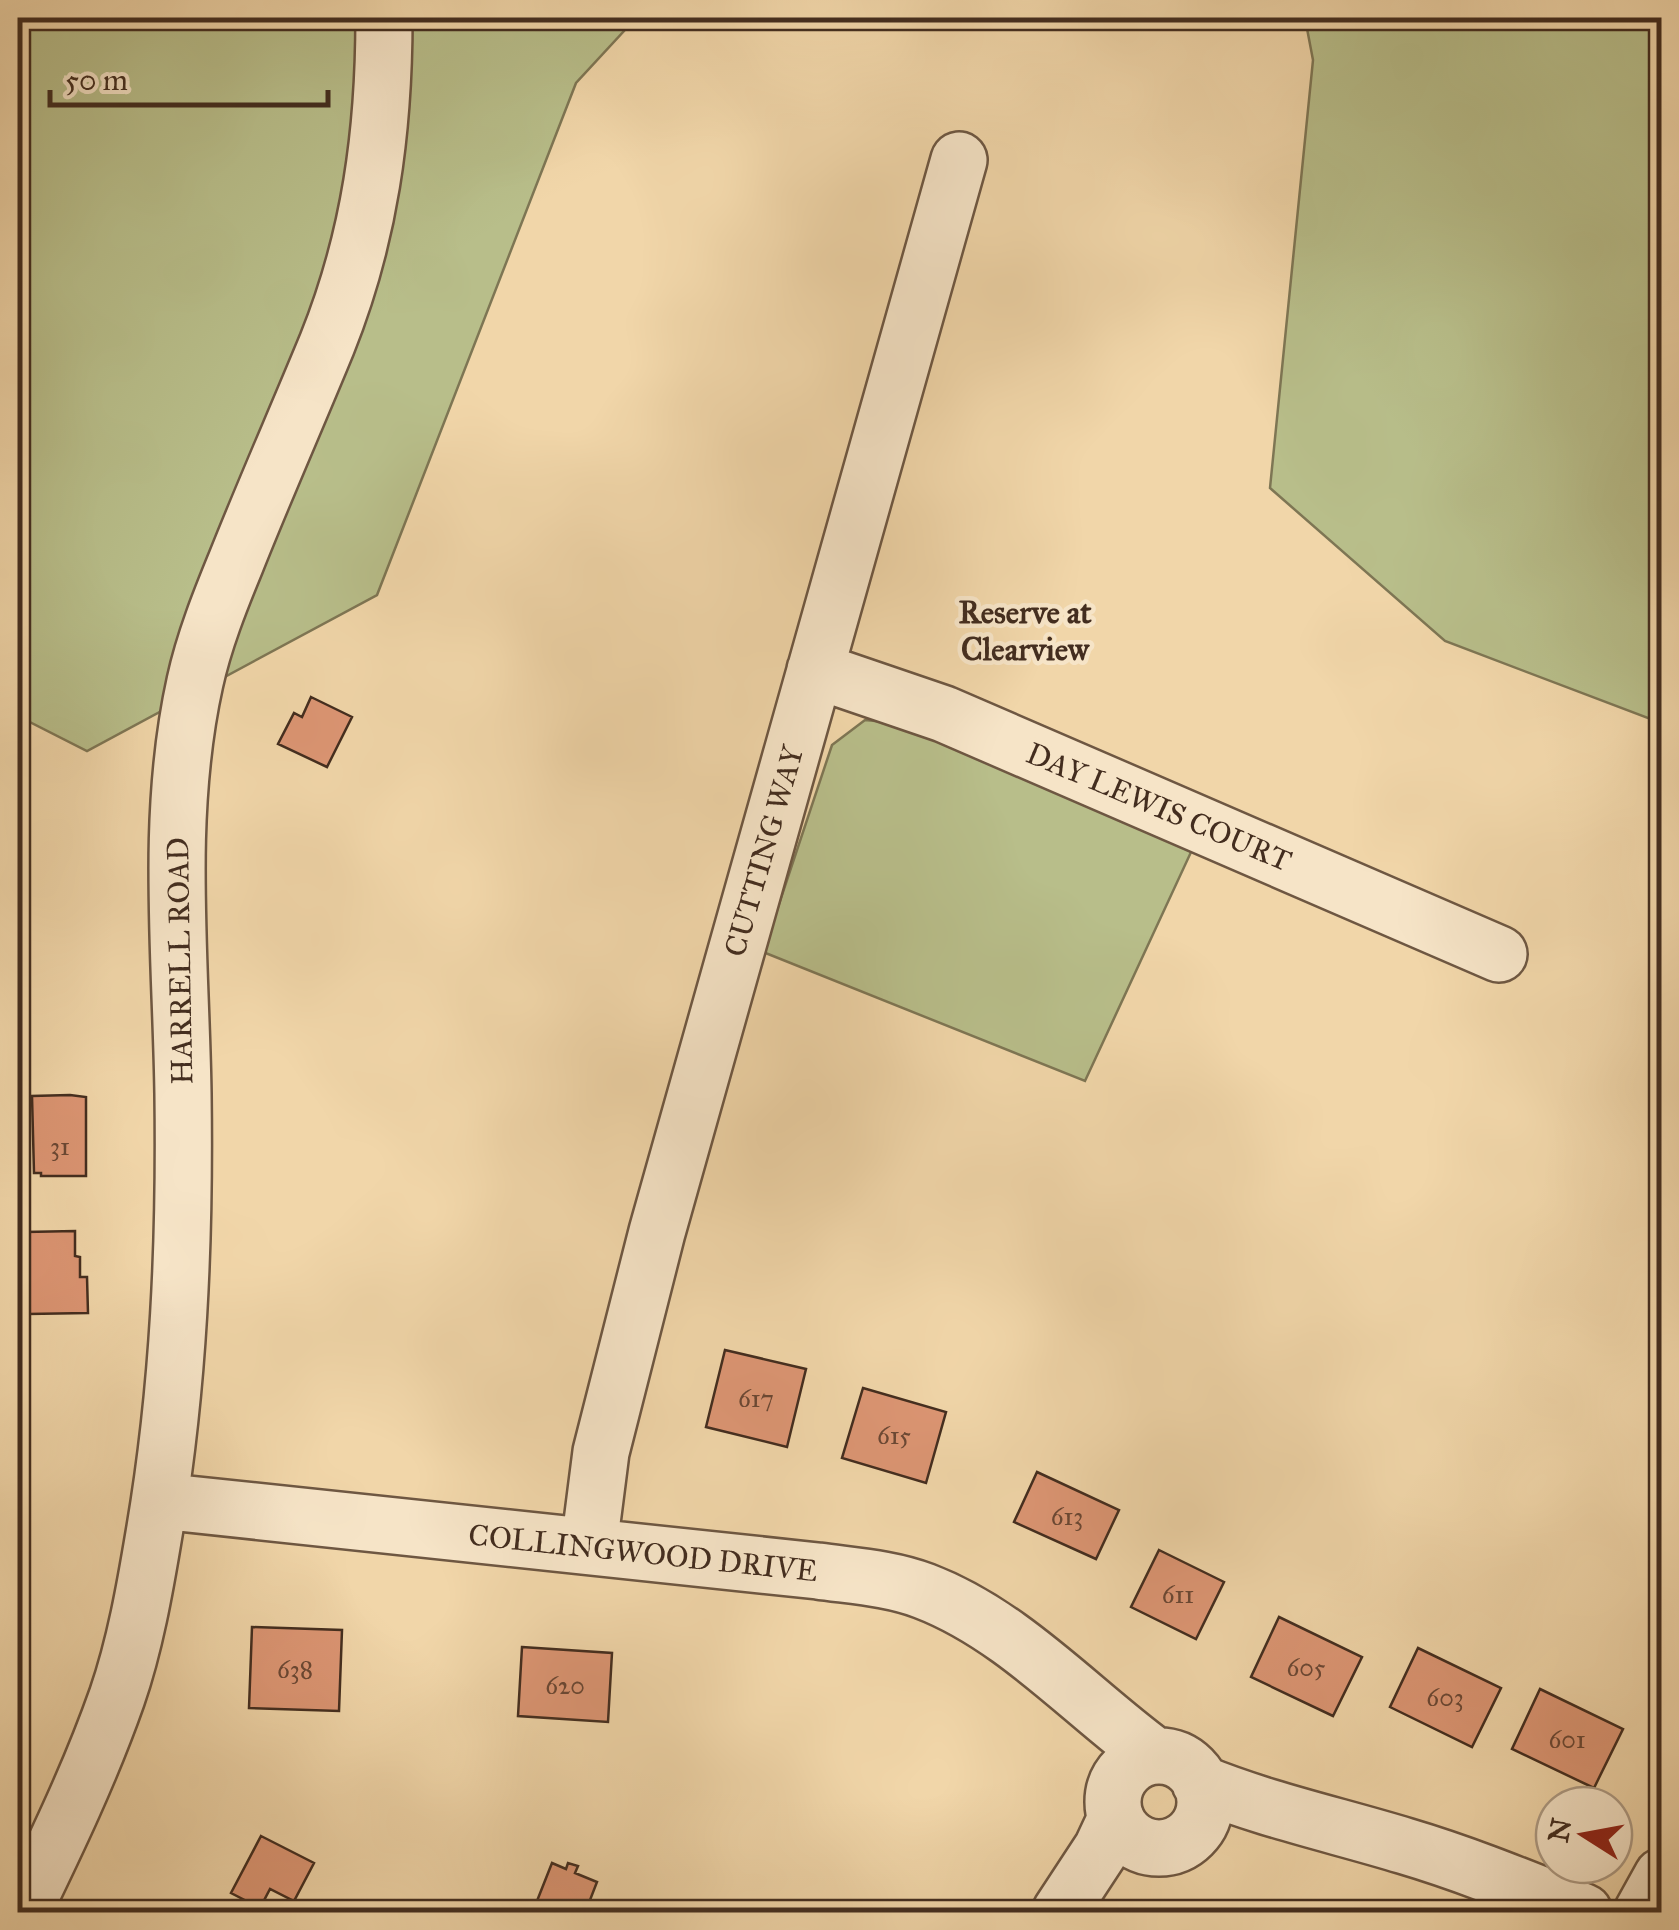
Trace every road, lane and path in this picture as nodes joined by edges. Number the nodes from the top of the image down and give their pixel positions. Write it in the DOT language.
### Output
graph roads {
  1 [pos="384,18"];
  2 [pos="959,160"];
  3 [pos="815,670"];
  4 [pos="1499,954"];
  5 [pos="160,1501"];
  6 [pos="589,1546"];
  7 [pos="1156,1801"];
  8 [pos="1662,1876"];
  9 [pos="1073,1892"];
  10 [pos="23,1912"];
  11 [pos="1584,1912"];
  12 [pos="1642,1912"];
  1 -- 5 [label="street, HARRELL ROAD"];
  2 -- 3 [label="street, CUTTING WAY"];
  3 -- 4 [label="street, DAY LEWIS COURT"];
  3 -- 6 [label="street, CUTTING WAY"];
  5 -- 6 [label="street, COLLINGWOOD DRIVE"];
  5 -- 10 [label="street, HARRELL ROAD"];
  6 -- 7 [label="street, COLLINGWOOD DRIVE"];
  7 -- 9 [label="street"];
  7 -- 11 [label="street"];
  8 -- 12 [label="street"];
}
